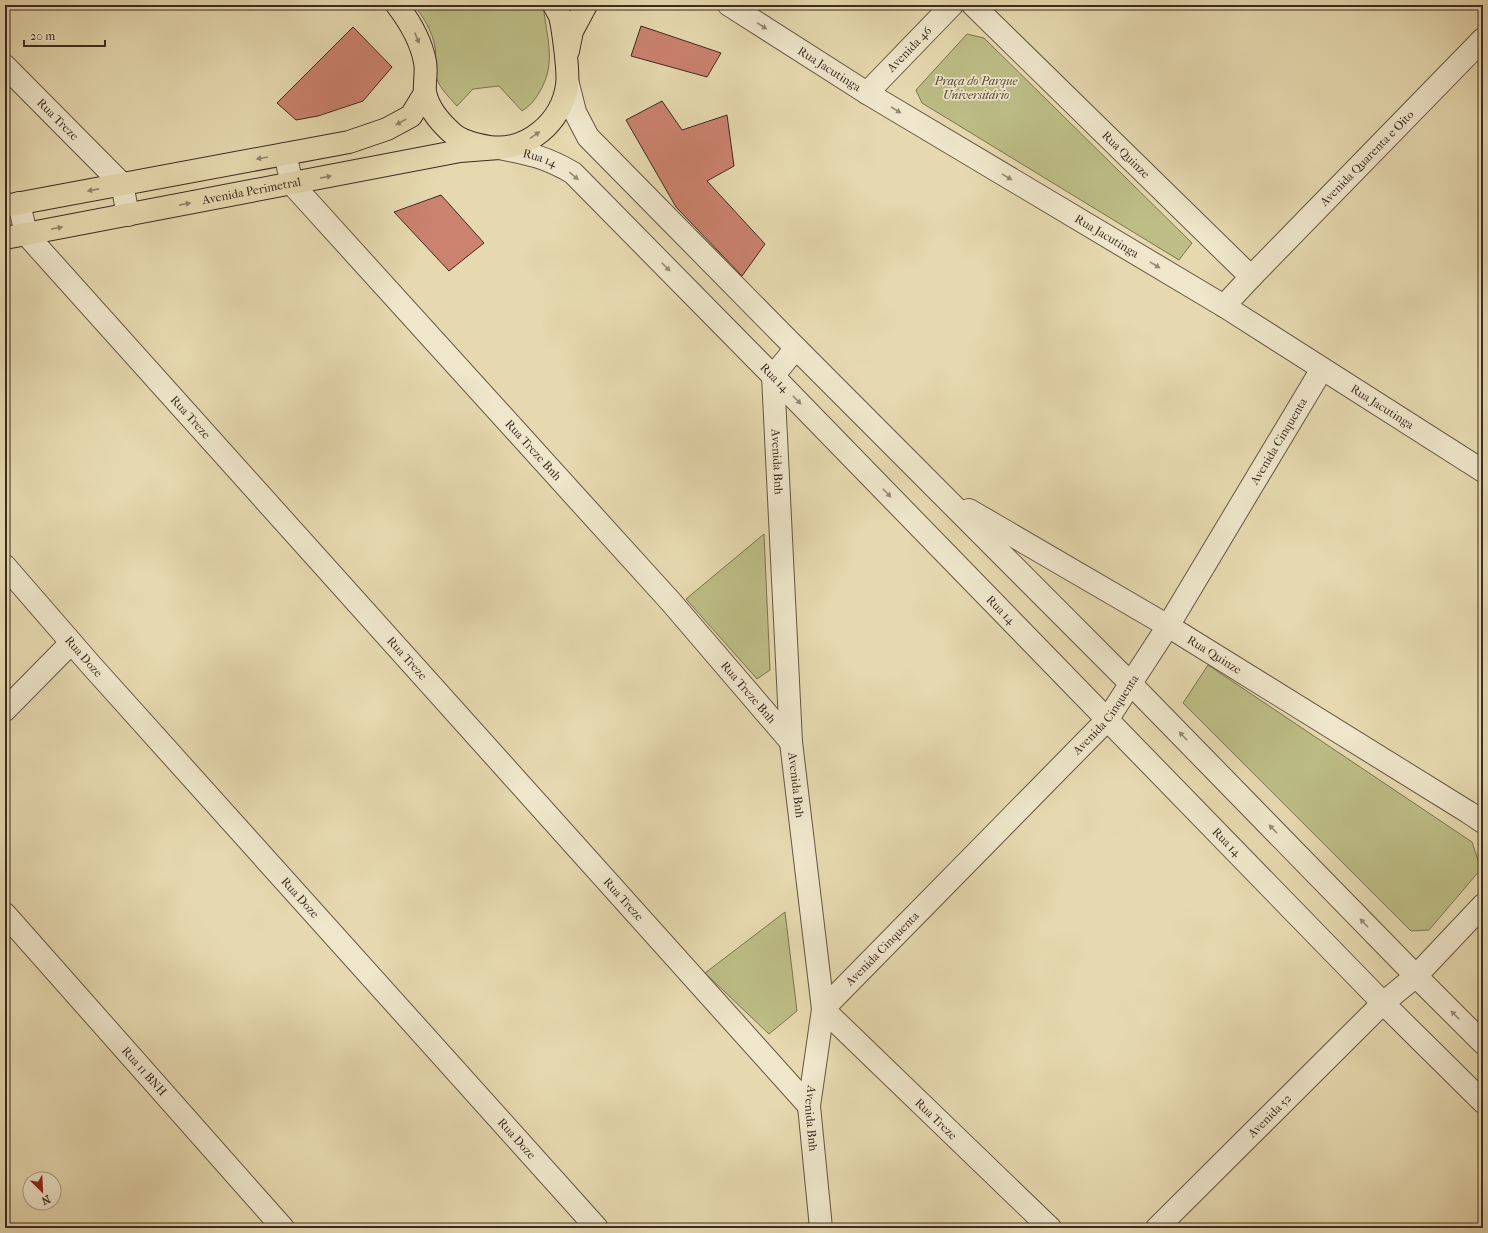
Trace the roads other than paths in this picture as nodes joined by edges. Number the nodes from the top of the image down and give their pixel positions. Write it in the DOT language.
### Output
graph roads {
  1 [pos="397,5"];
  2 [pos="554,5"];
  3 [pos="586,5"];
  4 [pos="729,5"];
  5 [pos="952,5"];
  6 [pos="973,5"];
  7 [pos="1483,39"];
  8 [pos="566,60"];
  9 [pos="5,66"];
  10 [pos="568,84"];
  11 [pos="426,93"];
  12 [pos="867,93"];
  13 [pos="499,148"];
  14 [pos="285,154"];
  15 [pos="122,184"];
  16 [pos="292,184"];
  17 [pos="12,205"];
  18 [pos="128,215"];
  19 [pos="15,236"];
  20 [pos="1251,277"];
  21 [pos="1224,306"];
  22 [pos="796,348"];
  23 [pos="1322,369"];
  24 [pos="773,376"];
  25 [pos="1483,471"];
  26 [pos="942,495"];
  27 [pos="5,566"];
  28 [pos="1168,626"];
  29 [pos="71,643"];
  30 [pos="1132,684"];
  31 [pos="5,710"];
  32 [pos="1107,720"];
  33 [pos="791,742"];
  34 [pos="1483,822"];
  35 [pos="1483,904"];
  36 [pos="5,914"];
  37 [pos="1416,976"];
  38 [pos="1383,1003"];
  39 [pos="823,1009"];
  40 [pos="1483,1043"];
  41 [pos="1483,1102"];
  42 [pos="809,1106"];
  43 [pos="594,1227"];
  44 [pos="282,1228"];
  45 [pos="821,1228"];
  46 [pos="1050,1228"];
  47 [pos="1157,1228"];
  1 -- 11 [label="main road, Rua 14, one-way"];
  2 -- 8 [label="main road, Rua 14"];
  3 -- 8 [label="main road"];
  4 -- 12 [label="street, Rua Jacutinga, one-way"];
  5 -- 12 [label="street, Avenida 46"];
  6 -- 20 [label="street, Rua Quinze"];
  7 -- 20 [label="street, Avenida Quarenta e Oito"];
  8 -- 10 [label="main road, Rua 14"];
  9 -- 15 [label="street, Rua Treze"];
  13 -- 10 [label="main road, Rua 14, one-way"];
  10 -- 22 [label="street, Rua 14"];
  11 -- 13 [label="main road, Rua 14"];
  11 -- 14 [label="main road, one-way"];
  12 -- 21 [label="street, Rua Jacutinga, one-way"];
  16 -- 13 [label="main road, Avenida Perimetral, one-way"];
  13 -- 24 [label="street, Rua 14, one-way"];
  14 -- 15 [label="main road, one-way"];
  14 -- 16 [label="street, Rua Treze Bnh"];
  15 -- 17 [label="main road, one-way"];
  15 -- 18 [label="street"];
  18 -- 16 [label="main road, Avenida Perimetral, one-way"];
  16 -- 33 [label="street, Rua Treze Bnh"];
  17 -- 19 [label="street, Rua Treze"];
  19 -- 18 [label="main road, Avenida Perimetral, one-way"];
  19 -- 42 [label="street, Rua Treze"];
  20 -- 21 [label="street"];
  21 -- 23 [label="street, Rua Jacutinga"];
  22 -- 24 [label="street"];
  22 -- 26 [label="street, Rua 14"];
  23 -- 25 [label="street, Rua Jacutinga"];
  23 -- 28 [label="street, Avenida Cinquenta"];
  24 -- 32 [label="street, Rua 14, one-way"];
  24 -- 33 [label="street, Avenida Bnh"];
  26 -- 28 [label="street, Rua Quinze"];
  26 -- 30 [label="street, Rua 14"];
  27 -- 29 [label="street, Rua Doze"];
  28 -- 30 [label="street, Avenida Cinquenta"];
  28 -- 34 [label="street, Rua Quinze"];
  29 -- 31 [label="street"];
  29 -- 43 [label="street, Rua Doze"];
  30 -- 32 [label="street, Avenida Cinquenta"];
  37 -- 30 [label="street, Rua 14, one-way"];
  32 -- 38 [label="street, Rua 14"];
  32 -- 39 [label="street, Avenida Cinquenta"];
  33 -- 39 [label="street, Avenida Bnh"];
  35 -- 37 [label="street, Avenida 52"];
  36 -- 44 [label="street, Rua 11 BNH"];
  37 -- 38 [label="street, Avenida 52"];
  40 -- 37 [label="street, Rua 14, one-way"];
  38 -- 41 [label="street, Rua 14"];
  38 -- 47 [label="street, Avenida 52"];
  39 -- 42 [label="street, Avenida Bnh"];
  39 -- 46 [label="street, Rua Treze"];
  42 -- 45 [label="street, Avenida Bnh"];
}
